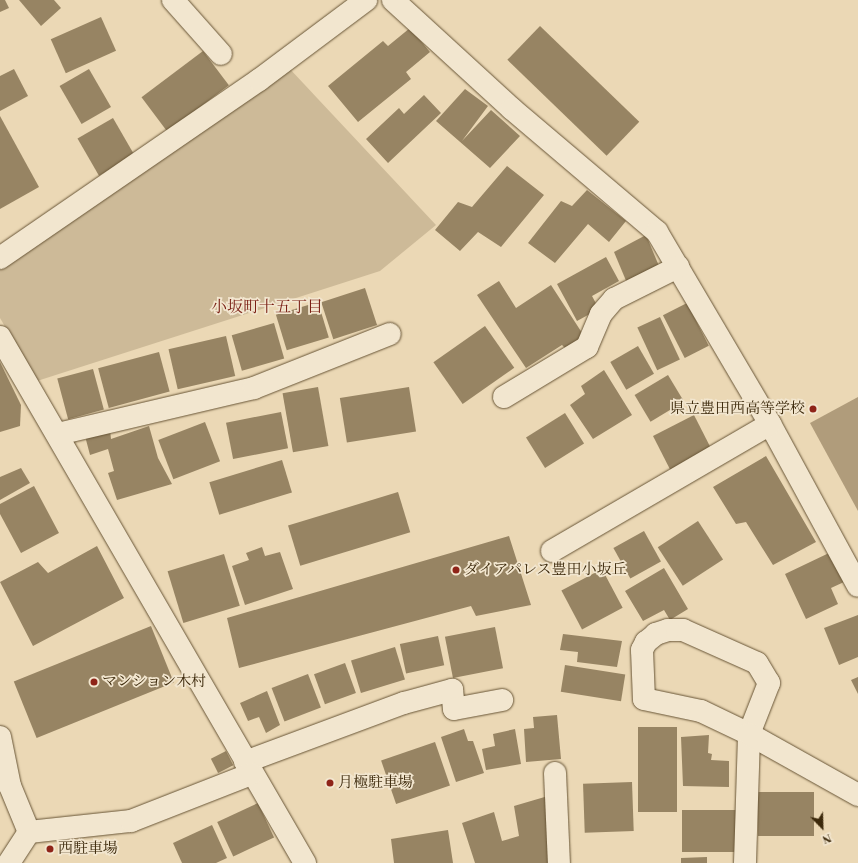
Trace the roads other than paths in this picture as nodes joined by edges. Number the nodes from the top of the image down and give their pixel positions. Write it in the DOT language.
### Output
graph roads {
  1 [pos="173,0"];
  2 [pos="366,0"];
  3 [pos="393,0"];
  4 [pos="221,54"];
  5 [pos="0,258"];
  6 [pos="678,267"];
  7 [pos="390,334"];
  8 [pos="0,336"];
  9 [pos="504,397"];
  10 [pos="770,424"];
  11 [pos="58,434"];
  12 [pos="552,551"];
  13 [pos="858,586"];
  14 [pos="502,700"];
  15 [pos="749,734"];
  16 [pos="0,737"];
  17 [pos="248,768"];
  18 [pos="555,773"];
  19 [pos="858,795"];
  20 [pos="30,832"];
  21 [pos="9,863"];
  22 [pos="305,863"];
  23 [pos="559,863"];
  24 [pos="744,863"];
  1 -- 4 [label="street"];
  2 -- 5 [label="street"];
  3 -- 6 [label="street"];
  6 -- 9 [label="street"];
  6 -- 10 [label="street"];
  7 -- 11 [label="street"];
  8 -- 11 [label="street"];
  10 -- 12 [label="street"];
  10 -- 13 [label="street"];
  11 -- 17 [label="street"];
  14 -- 17 [label="street"];
  15 -- 15 [label="street"];
  15 -- 19 [label="street"];
  15 -- 24 [label="street"];
  16 -- 20 [label="street"];
  17 -- 20 [label="street"];
  17 -- 22 [label="street"];
  18 -- 23 [label="street"];
  20 -- 21 [label="street"];
}
